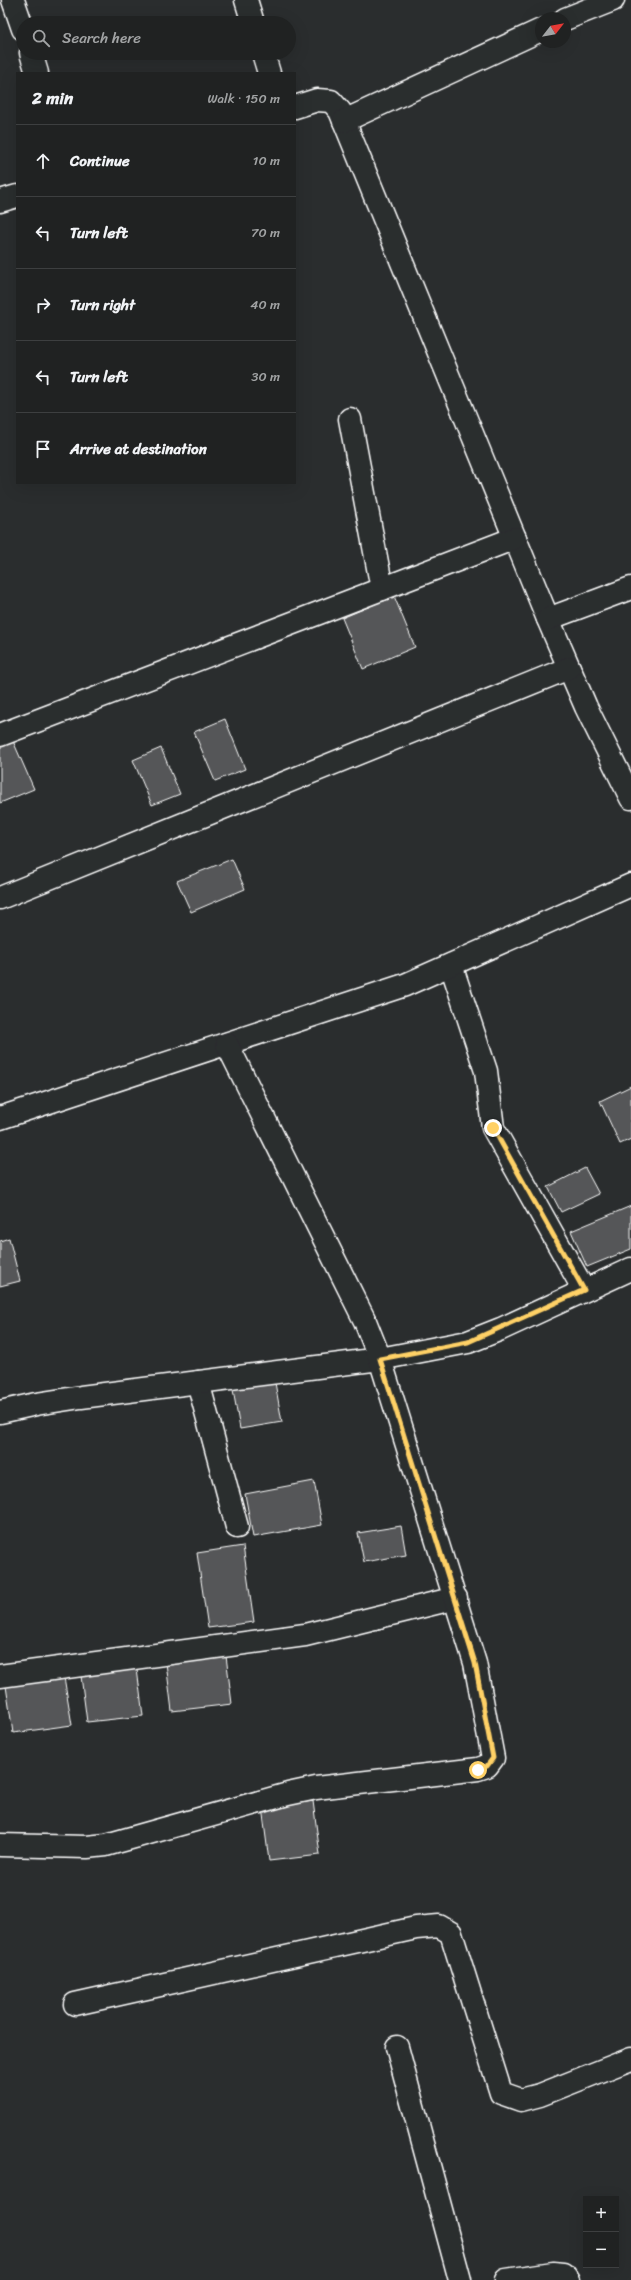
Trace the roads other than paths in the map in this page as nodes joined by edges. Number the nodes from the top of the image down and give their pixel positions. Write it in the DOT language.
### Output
graph roads {
  1 [pos="13,0"];
  2 [pos="246,0"];
  3 [pos="613,0"];
  4 [pos="19,16"];
  5 [pos="251,16"];
  6 [pos="571,17"];
  7 [pos="535,33"];
  8 [pos="33,60"];
  9 [pos="265,60"];
  10 [pos="37,72"];
  11 [pos="269,72"];
  12 [pos="296,106"];
  13 [pos="344,121"];
  14 [pos="16,196"];
  15 [pos="0,201"];
  16 [pos="350,419"];
  17 [pos="515,538"];
  18 [pos="631,588"];
  19 [pos="382,589"];
  20 [pos="548,619"];
  21 [pos="569,668"];
  22 [pos="0,735"];
  23 [pos="631,798"];
  24 [pos="631,885"];
  25 [pos="0,898"];
  26 [pos="451,966"];
  27 [pos="227,1044"];
  28 [pos="0,1118"];
  29 [pos="631,1269"];
  30 [pos="584,1290"];
  31 [pos="380,1359"];
  32 [pos="198,1382"];
  33 [pos="0,1412"];
  34 [pos="237,1527"];
  35 [pos="456,1598"];
  36 [pos="0,1676"];
  37 [pos="0,1845"];
  38 [pos="74,2004"];
  39 [pos="397,2047"];
  40 [pos="631,2059"];
  41 [pos="460,2280"];
  42 [pos="506,2280"];
  43 [pos="568,2280"];
  1 -- 4 [label="street"];
  2 -- 5 [label="street"];
  3 -- 6 [label="street"];
  7 -- 13 [label="street"];
  8 -- 10 [label="street"];
  9 -- 11 [label="street"];
  12 -- 13 [label="street"];
  13 -- 17 [label="street"];
  14 -- 15 [label="street"];
  16 -- 19 [label="street"];
  17 -- 19 [label="street"];
  17 -- 20 [label="street"];
  18 -- 20 [label="street"];
  19 -- 22 [label="street"];
  20 -- 21 [label="street"];
  21 -- 23 [label="street"];
  21 -- 25 [label="street"];
  24 -- 26 [label="street"];
  26 -- 27 [label="street"];
  26 -- 30 [label="street"];
  27 -- 28 [label="street"];
  27 -- 31 [label="street"];
  29 -- 30 [label="street"];
  30 -- 31 [label="street"];
  31 -- 32 [label="street"];
  31 -- 35 [label="street"];
  32 -- 33 [label="street"];
  32 -- 34 [label="street"];
  35 -- 36 [label="street"];
  35 -- 37 [label="street"];
  38 -- 40 [label="street"];
  39 -- 41 [label="street"];
  42 -- 43 [label="street"];
}
